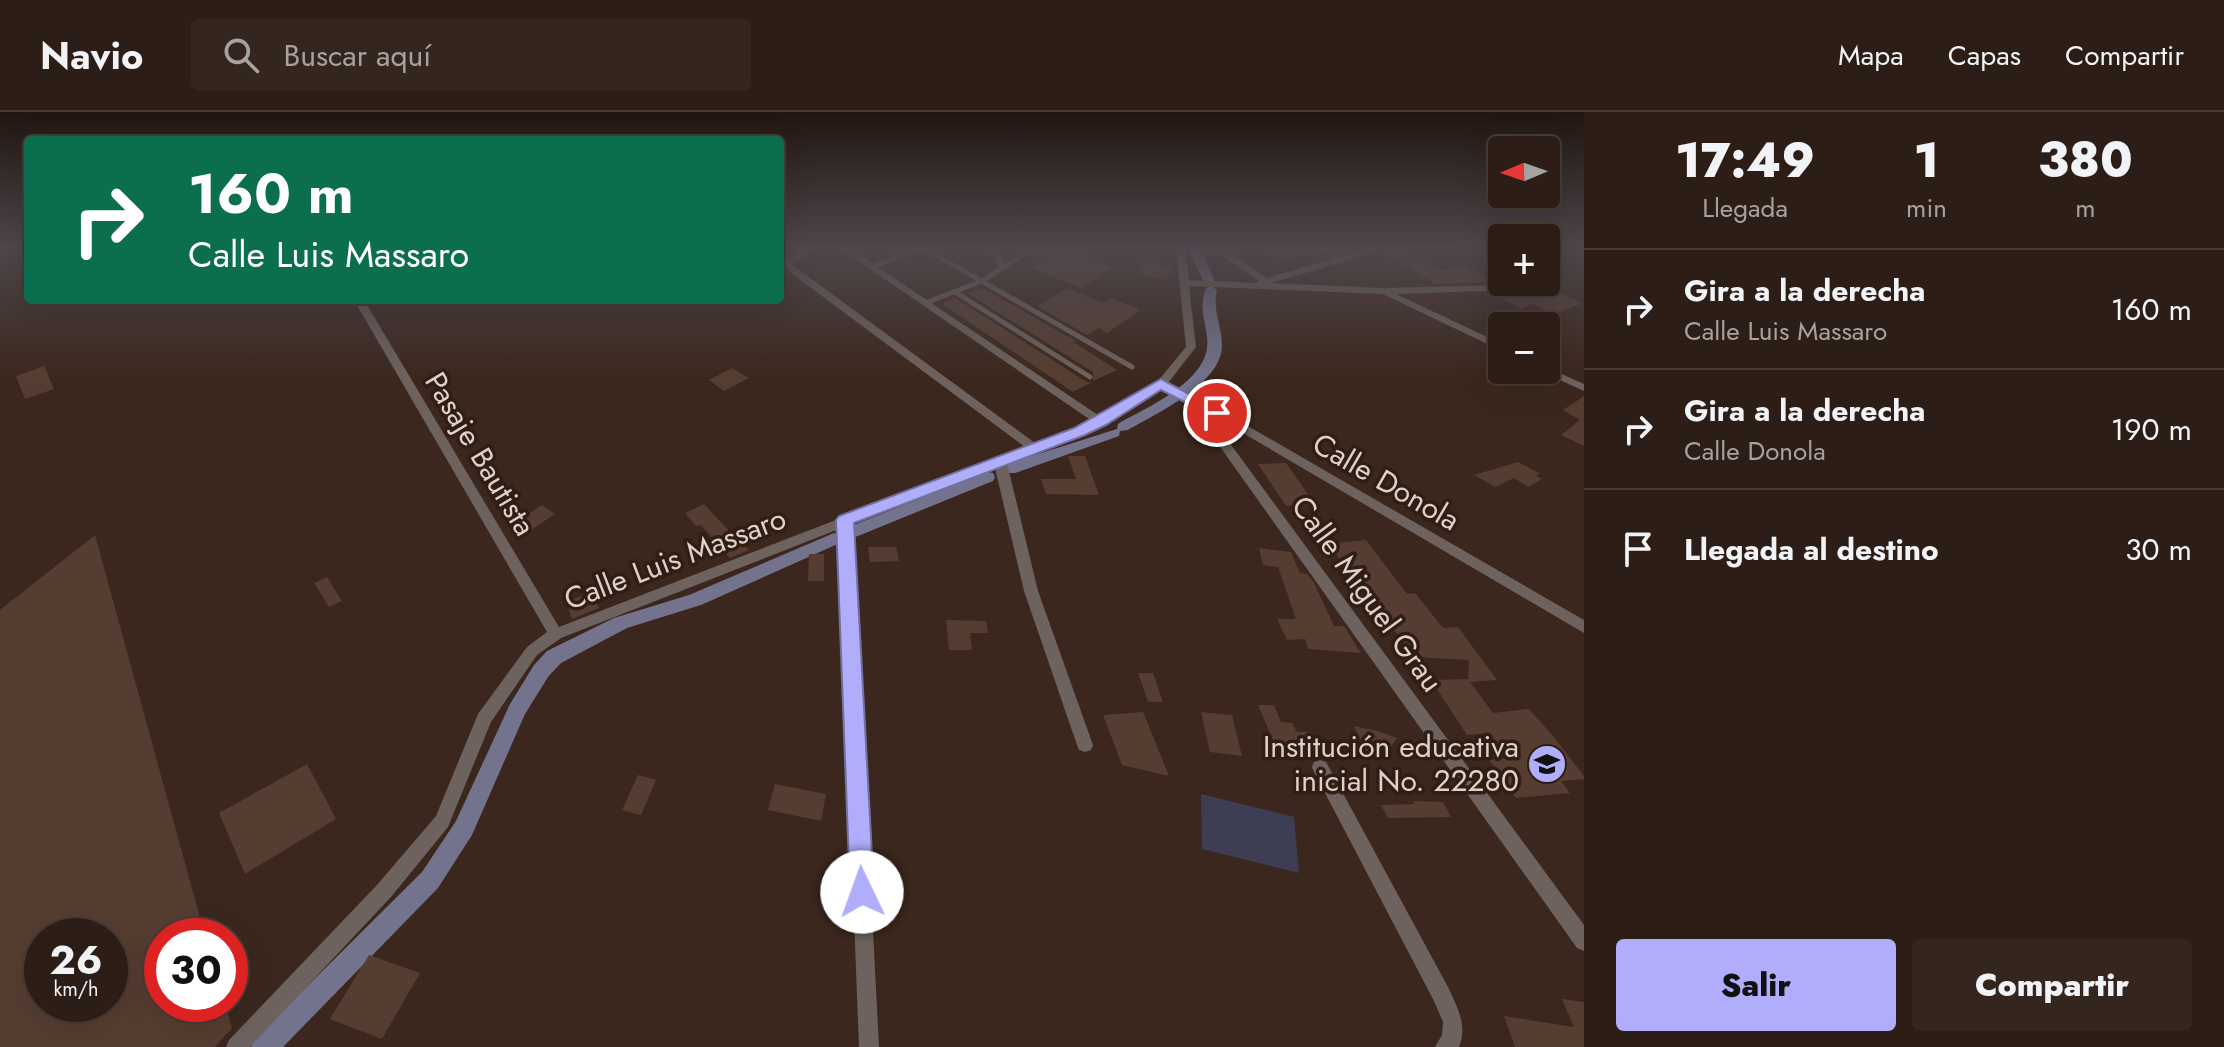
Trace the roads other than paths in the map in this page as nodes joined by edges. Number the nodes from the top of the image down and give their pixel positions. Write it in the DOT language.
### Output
graph roads {
  1 [pos="821,291"];
  2 [pos="907,291"];
  3 [pos="958,291"];
  4 [pos="999,291"];
  5 [pos="1187,291"];
  6 [pos="1371,291"];
  7 [pos="1383,291"];
  8 [pos="1395,291"];
  9 [pos="955,292"];
  10 [pos="925,303"];
  11 [pos="361,304"];
  12 [pos="1488,341"];
  13 [pos="1132,367"];
  14 [pos="1090,377"];
  15 [pos="1560,377"];
  16 [pos="1161,384"];
  17 [pos="1584,388"];
  18 [pos="1190,397"];
  19 [pos="1101,422"];
  20 [pos="1034,448"];
  21 [pos="1000,461"];
  22 [pos="845,520"];
  23 [pos="1584,627"];
  24 [pos="556,634"];
  25 [pos="1085,745"];
  26 [pos="1320,767"];
  27 [pos="1584,941"];
  28 [pos="236,1047"];
  29 [pos="869,1047"];
  30 [pos="1445,1047"];
  1 -- 20 [label="street"];
  2 -- 10 [label="street"];
  3 -- 9 [label="lane"];
  4 -- 13 [label="lane"];
  5 -- 16 [label="street, Calle Luis Massaro"];
  6 -- 7 [label="street"];
  7 -- 8 [label="street"];
  7 -- 12 [label="street"];
  9 -- 10 [label="lane"];
  9 -- 14 [label="lane"];
  10 -- 19 [label="street"];
  11 -- 24 [label="street, Pasaje Bautista"];
  15 -- 17 [label="street"];
  16 -- 18 [label="street, Calle Donola"];
  16 -- 19 [label="street, Calle Luis Massaro"];
  18 -- 23 [label="street, Calle Donola"];
  18 -- 27 [label="street, Calle Miguel Grau"];
  19 -- 20 [label="street, Calle Luis Massaro"];
  20 -- 21 [label="street, Calle Luis Massaro"];
  21 -- 22 [label="street, Calle Luis Massaro"];
  21 -- 25 [label="street"];
  22 -- 24 [label="street, Calle Luis Massaro"];
  22 -- 29 [label="street"];
  24 -- 28 [label="street, Calle Luis Massaro"];
  26 -- 30 [label="street"];
}
